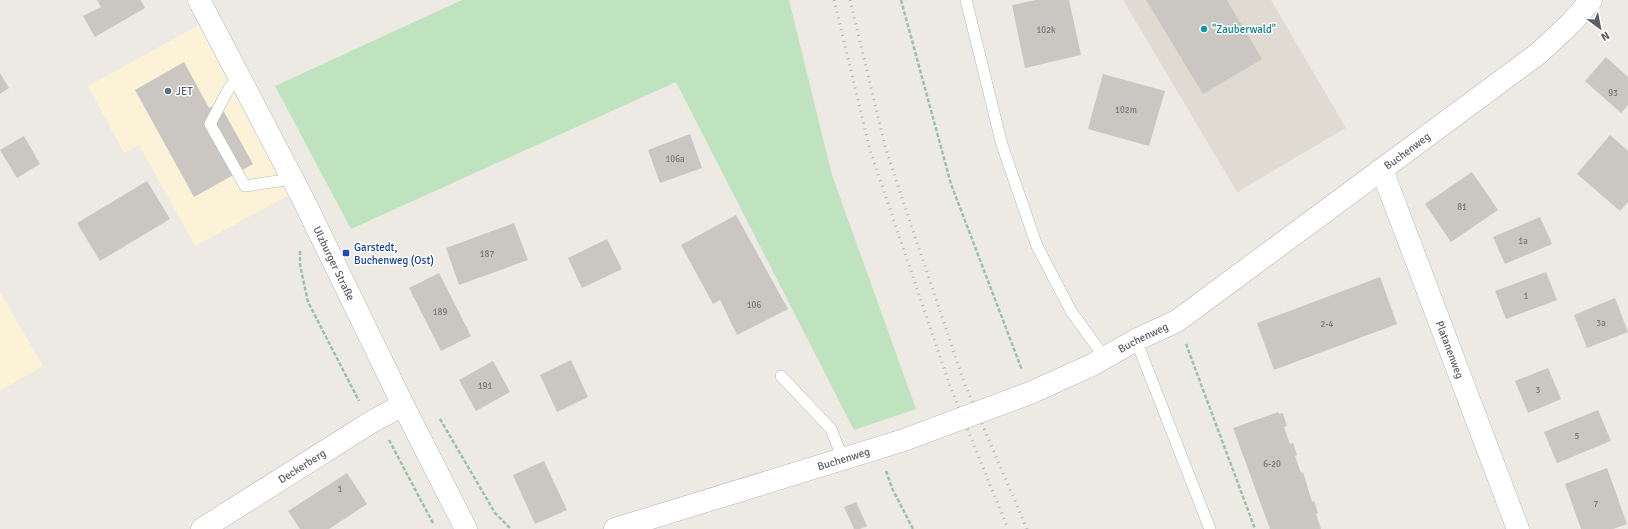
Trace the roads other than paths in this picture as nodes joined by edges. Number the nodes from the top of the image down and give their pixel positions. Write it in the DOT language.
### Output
graph roads {
  1 [pos="199,0"];
  2 [pos="966,0"];
  3 [pos="1591,0"];
  4 [pos="239,76"];
  5 [pos="1382,170"];
  6 [pos="292,179"];
  7 [pos="1136,340"];
  8 [pos="1105,358"];
  9 [pos="781,376"];
  10 [pos="403,405"];
  11 [pos="843,459"];
  12 [pos="202,529"];
  13 [pos="466,529"];
  14 [pos="616,529"];
  15 [pos="1210,529"];
  16 [pos="1518,529"];
  1 -- 4 [label="street, Ulzburger Straße"];
  2 -- 8 [label="lane"];
  3 -- 5 [label="street, Buchenweg"];
  4 -- 6 [label="street, Ulzburger Straße"];
  4 -- 6 [label="lane"];
  5 -- 7 [label="street, Buchenweg"];
  5 -- 16 [label="street, Platanenweg"];
  6 -- 10 [label="street, Ulzburger Straße"];
  7 -- 8 [label="street, Buchenweg"];
  7 -- 15 [label="lane"];
  8 -- 11 [label="street, Buchenweg, bridge"];
  9 -- 11 [label="lane"];
  10 -- 12 [label="street, Deckerberg"];
  10 -- 13 [label="street, Ulzburger Straße"];
  11 -- 14 [label="street, Buchenweg"];
}
